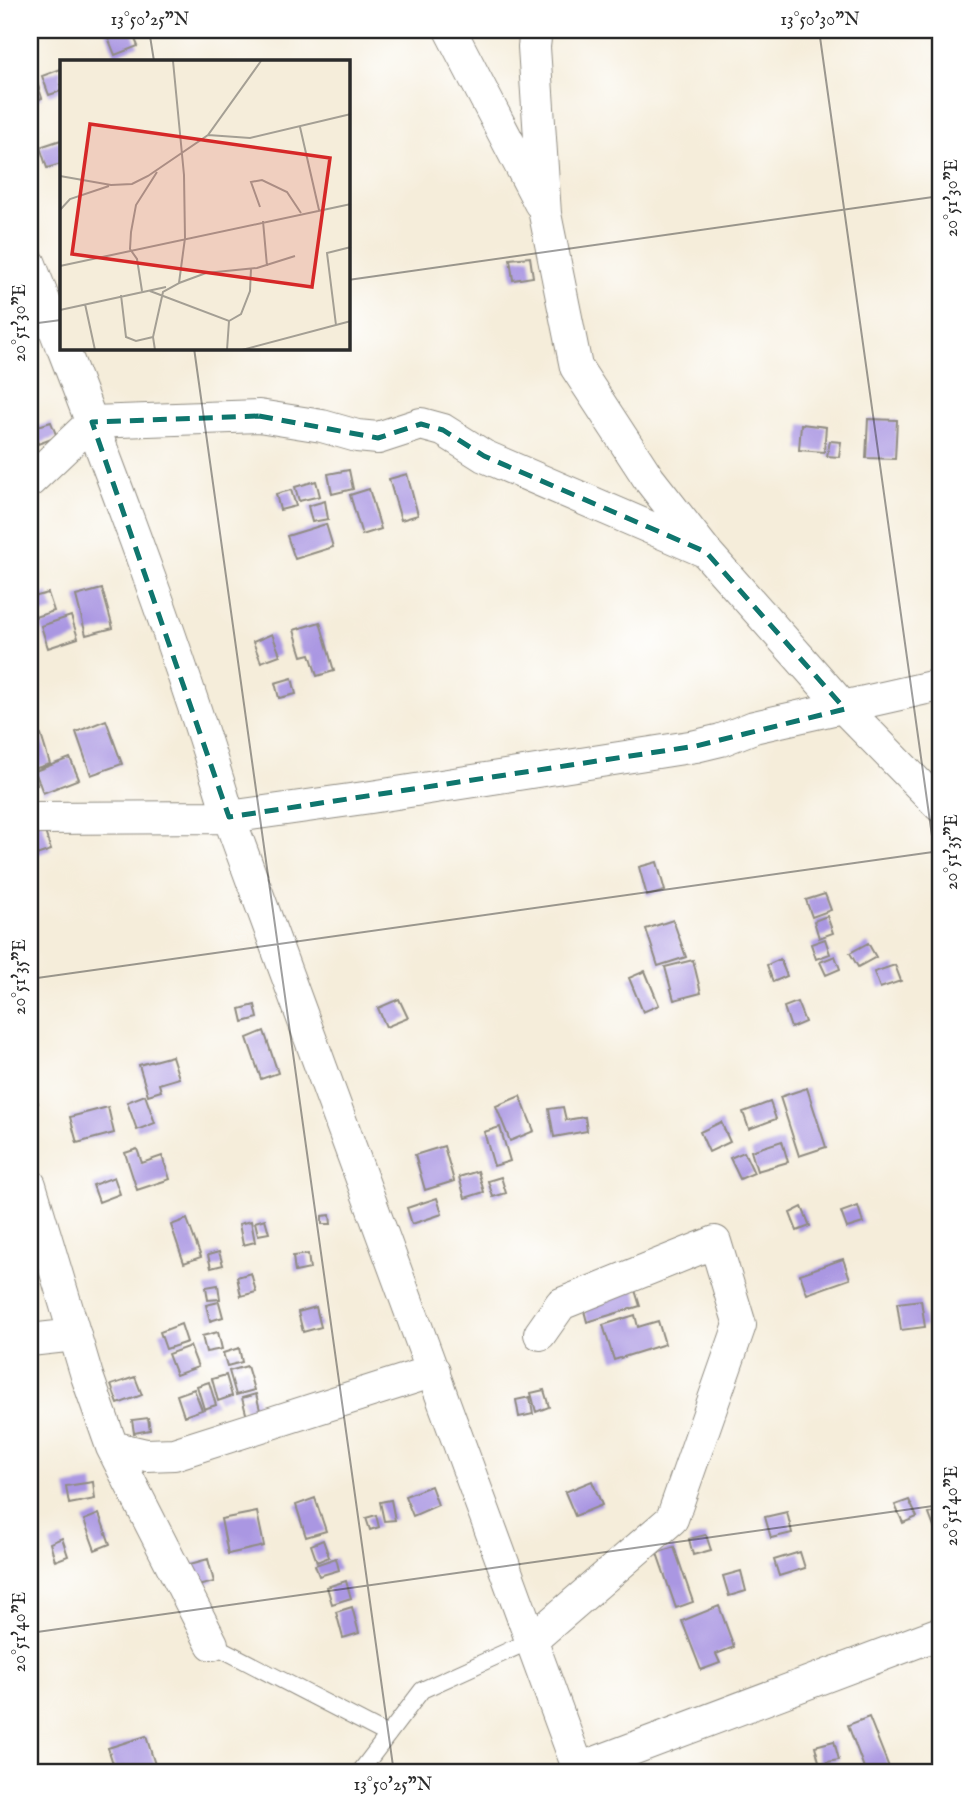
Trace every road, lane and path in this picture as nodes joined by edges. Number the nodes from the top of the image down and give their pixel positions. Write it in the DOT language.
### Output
graph roads {
  1 [pos="450,30"];
  2 [pos="536,30"];
  3 [pos="545,214"];
  4 [pos="30,264"];
  5 [pos="60,341"];
  6 [pos="64,350"];
  7 [pos="92,422"];
  8 [pos="30,481"];
  9 [pos="706,552"];
  10 [pos="940,685"];
  11 [pos="845,709"];
  12 [pos="940,806"];
  13 [pos="229,817"];
  14 [pos="30,818"];
  15 [pos="30,1185"];
  16 [pos="540,1334"];
  17 [pos="75,1335"];
  18 [pos="30,1340"];
  19 [pos="434,1371"];
  20 [pos="112,1447"];
  21 [pos="940,1633"];
  22 [pos="532,1640"];
  23 [pos="212,1644"];
  24 [pos="388,1735"];
  25 [pos="580,1771"];
  26 [pos="359,1773"];
  1 -- 3 [label="street"];
  2 -- 3 [label="street"];
  3 -- 9 [label="street"];
  4 -- 5 [label="street"];
  6 -- 7 [label="street"];
  7 -- 8 [label="street"];
  7 -- 9 [label="street"];
  7 -- 13 [label="street"];
  9 -- 11 [label="street"];
  10 -- 11 [label="street"];
  11 -- 12 [label="street"];
  11 -- 13 [label="street"];
  13 -- 14 [label="street"];
  13 -- 19 [label="street"];
  15 -- 17 [label="street"];
  16 -- 22 [label="street"];
  17 -- 18 [label="street"];
  17 -- 20 [label="street"];
  19 -- 20 [label="street"];
  19 -- 22 [label="street"];
  20 -- 23 [label="street"];
  21 -- 25 [label="street"];
  22 -- 24 [label="lane"];
  22 -- 25 [label="street"];
  23 -- 24 [label="lane"];
  24 -- 26 [label="lane"];
}
